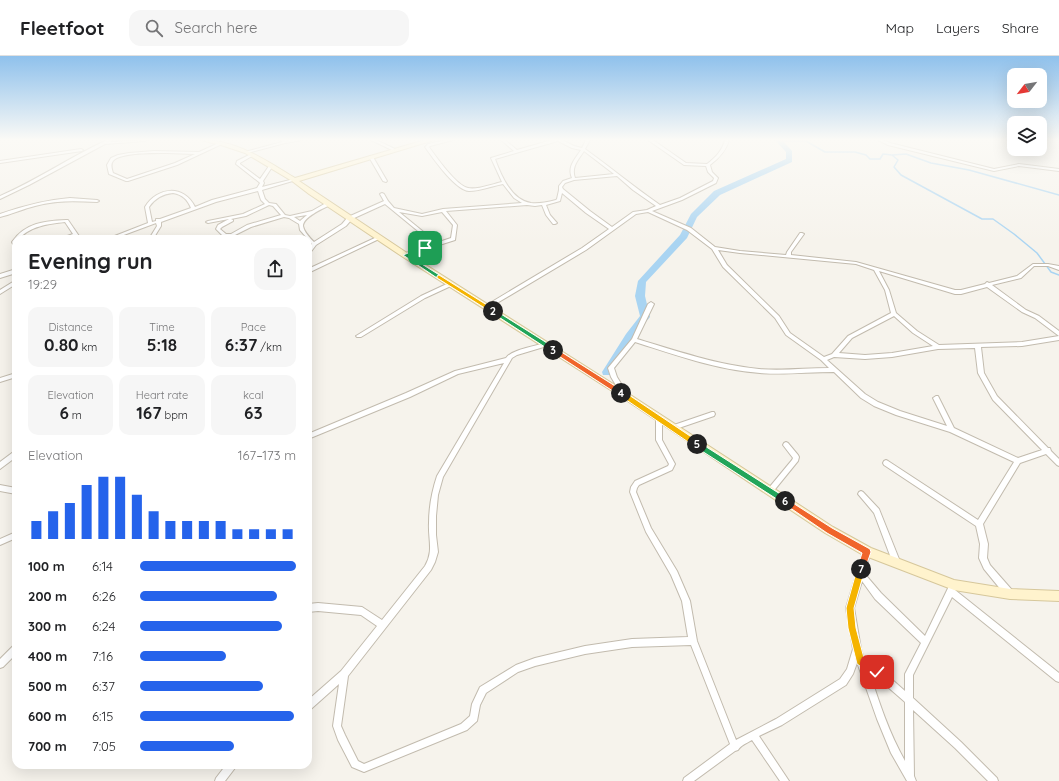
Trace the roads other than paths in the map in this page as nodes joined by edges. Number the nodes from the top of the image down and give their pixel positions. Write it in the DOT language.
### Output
graph roads {
  1 [pos="48,174"];
  2 [pos="110,174"];
  3 [pos="146,174"];
  4 [pos="251,174"];
  5 [pos="266,174"];
  6 [pos="283,174"];
  7 [pos="315,174"];
  8 [pos="381,174"];
  9 [pos="449,174"];
  10 [pos="499,174"];
  11 [pos="571,174"];
  12 [pos="712,174"];
  13 [pos="618,175"];
  14 [pos="574,179"];
  15 [pos="294,180"];
  16 [pos="261,181"];
  17 [pos="385,181"];
  18 [pos="503,183"];
  19 [pos="259,188"];
  20 [pos="561,190"];
  21 [pos="512,193"];
  22 [pos="382,194"];
  23 [pos="0,198"];
  24 [pos="97,200"];
  25 [pos="386,202"];
  26 [pos="268,204"];
  27 [pos="328,204"];
  28 [pos="528,204"];
  29 [pos="544,204"];
  30 [pos="508,205"];
  31 [pos="660,206"];
  32 [pos="193,208"];
  33 [pos="393,209"];
  34 [pos="443,210"];
  35 [pos="648,211"];
  36 [pos="313,212"];
  37 [pos="244,215"];
  38 [pos="0,216"];
  39 [pos="236,217"];
  40 [pos="287,217"];
  41 [pos="350,218"];
  42 [pos="158,220"];
  43 [pos="208,222"];
  44 [pos="150,223"];
  45 [pos="555,223"];
  46 [pos="302,224"];
  47 [pos="249,226"];
  48 [pos="612,229"];
  49 [pos="802,234"];
  50 [pos="18,235"];
  51 [pos="76,235"];
  52 [pos="119,235"];
  53 [pos="153,235"];
  54 [pos="229,235"];
  55 [pos="234,235"];
  56 [pos="306,235"];
  57 [pos="424,235"];
  58 [pos="379,238"];
  59 [pos="312,242"];
  60 [pos="314,244"];
  61 [pos="312,247"];
  62 [pos="714,248"];
  63 [pos="405,255"];
  64 [pos="788,256"];
  65 [pos="875,268"];
  66 [pos="1059,268"];
  67 [pos="312,270"];
  68 [pos="12,272"];
  69 [pos="0,276"];
  70 [pos="12,284"];
  71 [pos="451,284"];
  72 [pos="987,284"];
  73 [pos="0,292"];
  74 [pos="651,304"];
  75 [pos="487,307"];
  76 [pos="894,314"];
  77 [pos="1059,334"];
  78 [pos="359,336"];
  79 [pos="1059,338"];
  80 [pos="634,340"];
  81 [pos="545,345"];
  82 [pos="978,346"];
  83 [pos="938,347"];
  84 [pos="834,355"];
  85 [pos="823,359"];
  86 [pos="508,360"];
  87 [pos="834,370"];
  88 [pos="12,376"];
  89 [pos="0,380"];
  90 [pos="626,396"];
  91 [pos="936,398"];
  92 [pos="712,414"];
  93 [pos="659,419"];
  94 [pos="673,428"];
  95 [pos="952,430"];
  96 [pos="312,435"];
  97 [pos="786,445"];
  98 [pos="1048,450"];
  99 [pos="12,456"];
  100 [pos="1058,459"];
  101 [pos="1018,461"];
  102 [pos="886,463"];
  103 [pos="0,466"];
  104 [pos="0,488"];
  105 [pos="12,490"];
  106 [pos="770,491"];
  107 [pos="861,494"];
  108 [pos="979,524"];
  109 [pos="12,537"];
  110 [pos="0,542"];
  111 [pos="867,552"];
  112 [pos="897,564"];
  113 [pos="860,573"];
  114 [pos="952,588"];
  115 [pos="1010,594"];
  116 [pos="1059,596"];
  117 [pos="312,607"];
  118 [pos="383,625"];
  119 [pos="693,641"];
  120 [pos="926,642"];
  121 [pos="857,649"];
  122 [pos="12,653"];
  123 [pos="860,661"];
  124 [pos="0,664"];
  125 [pos="344,674"];
  126 [pos="1059,678"];
  127 [pos="909,700"];
  128 [pos="312,702"];
  129 [pos="753,735"];
  130 [pos="735,747"];
  131 [pos="229,769"];
  132 [pos="911,778"];
  133 [pos="220,781"];
  134 [pos="687,781"];
  135 [pos="786,781"];
  136 [pos="994,781"];
  1 -- 23 [label="street"];
  2 -- 3 [label="street"];
  4 -- 16 [label="street"];
  5 -- 16 [label="street"];
  6 -- 15 [label="street"];
  7 -- 15 [label="street"];
  8 -- 17 [label="street"];
  9 -- 18 [label="street"];
  10 -- 18 [label="street"];
  11 -- 14 [label="street"];
  12 -- 31 [label="street"];
  13 -- 14 [label="street"];
  13 -- 31 [label="street"];
  14 -- 20 [label="street"];
  15 -- 19 [label="street"];
  15 -- 27 [label="street"];
  16 -- 19 [label="street"];
  18 -- 21 [label="street"];
  19 -- 26 [label="street"];
  19 -- 32 [label="street"];
  20 -- 29 [label="street"];
  20 -- 48 [label="street"];
  21 -- 28 [label="street"];
  21 -- 30 [label="street"];
  22 -- 25 [label="street"];
  24 -- 38 [label="street"];
  25 -- 33 [label="street"];
  25 -- 41 [label="street"];
  26 -- 37 [label="street"];
  26 -- 40 [label="street"];
  27 -- 36 [label="street"];
  27 -- 41 [label="street"];
  28 -- 29 [label="street"];
  28 -- 30 [label="street"];
  29 -- 45 [label="street"];
  30 -- 34 [label="street"];
  31 -- 35 [label="street"];
  32 -- 42 [label="street"];
  32 -- 44 [label="street"];
  33 -- 34 [label="street"];
  33 -- 57 [label="street"];
  34 -- 63 [label="street"];
  35 -- 48 [label="street"];
  35 -- 62 [label="street"];
  36 -- 40 [label="street"];
  36 -- 46 [label="street"];
  37 -- 39 [label="street"];
  37 -- 47 [label="street"];
  39 -- 43 [label="street"];
  39 -- 54 [label="street"];
  40 -- 46 [label="street"];
  40 -- 47 [label="street"];
  41 -- 58 [label="street"];
  41 -- 60 [label="street"];
  42 -- 44 [label="street"];
  42 -- 53 [label="street"];
  44 -- 52 [label="street"];
  46 -- 56 [label="street"];
  47 -- 55 [label="street"];
  48 -- 75 [label="street"];
  49 -- 64 [label="street"];
  50 -- 51 [label="street"];
  58 -- 63 [label="street"];
  58 -- 67 [label="street"];
  59 -- 60 [label="street"];
  60 -- 61 [label="street"];
  62 -- 64 [label="street"];
  62 -- 85 [label="street"];
  63 -- 71 [label="street"];
  64 -- 65 [label="street"];
  65 -- 72 [label="street"];
  65 -- 76 [label="street"];
  66 -- 72 [label="street"];
  68 -- 69 [label="street"];
  70 -- 73 [label="street"];
  71 -- 75 [label="street"];
  71 -- 78 [label="street"];
  72 -- 77 [label="street"];
  74 -- 80 [label="street"];
  75 -- 81 [label="street"];
  76 -- 83 [label="street"];
  76 -- 84 [label="street"];
  79 -- 82 [label="street"];
  80 -- 87 [label="street"];
  80 -- 90 [label="street"];
  81 -- 86 [label="street"];
  81 -- 90 [label="street"];
  82 -- 83 [label="street"];
  82 -- 98 [label="street"];
  83 -- 84 [label="street"];
  84 -- 85 [label="street"];
  85 -- 87 [label="street"];
  86 -- 96 [label="street"];
  86 -- 118 [label="street"];
  87 -- 95 [label="street"];
  88 -- 89 [label="street"];
  90 -- 93 [label="street"];
  91 -- 95 [label="street"];
  92 -- 94 [label="street"];
  93 -- 94 [label="street"];
  93 -- 119 [label="street"];
  94 -- 106 [label="street"];
  95 -- 101 [label="street"];
  97 -- 106 [label="street"];
  98 -- 100 [label="street"];
  98 -- 101 [label="street"];
  99 -- 103 [label="street"];
  101 -- 108 [label="street"];
  102 -- 108 [label="street"];
  104 -- 105 [label="street"];
  106 -- 111 [label="street"];
  107 -- 112 [label="street"];
  108 -- 115 [label="street"];
  109 -- 110 [label="street"];
  111 -- 112 [label="street"];
  111 -- 113 [label="street"];
  112 -- 114 [label="street"];
  113 -- 120 [label="street"];
  113 -- 121 [label="street"];
  114 -- 115 [label="street"];
  114 -- 120 [label="street"];
  114 -- 126 [label="street"];
  115 -- 116 [label="street"];
  117 -- 118 [label="street"];
  118 -- 125 [label="street"];
  119 -- 125 [label="street"];
  119 -- 130 [label="street"];
  120 -- 127 [label="street"];
  121 -- 123 [label="street"];
  121 -- 129 [label="street"];
  122 -- 124 [label="street"];
  123 -- 127 [label="street"];
  123 -- 132 [label="street"];
  125 -- 128 [label="street"];
  127 -- 132 [label="street"];
  127 -- 136 [label="street"];
  129 -- 130 [label="street"];
  129 -- 135 [label="street"];
  130 -- 134 [label="street"];
  131 -- 133 [label="street"];
}
